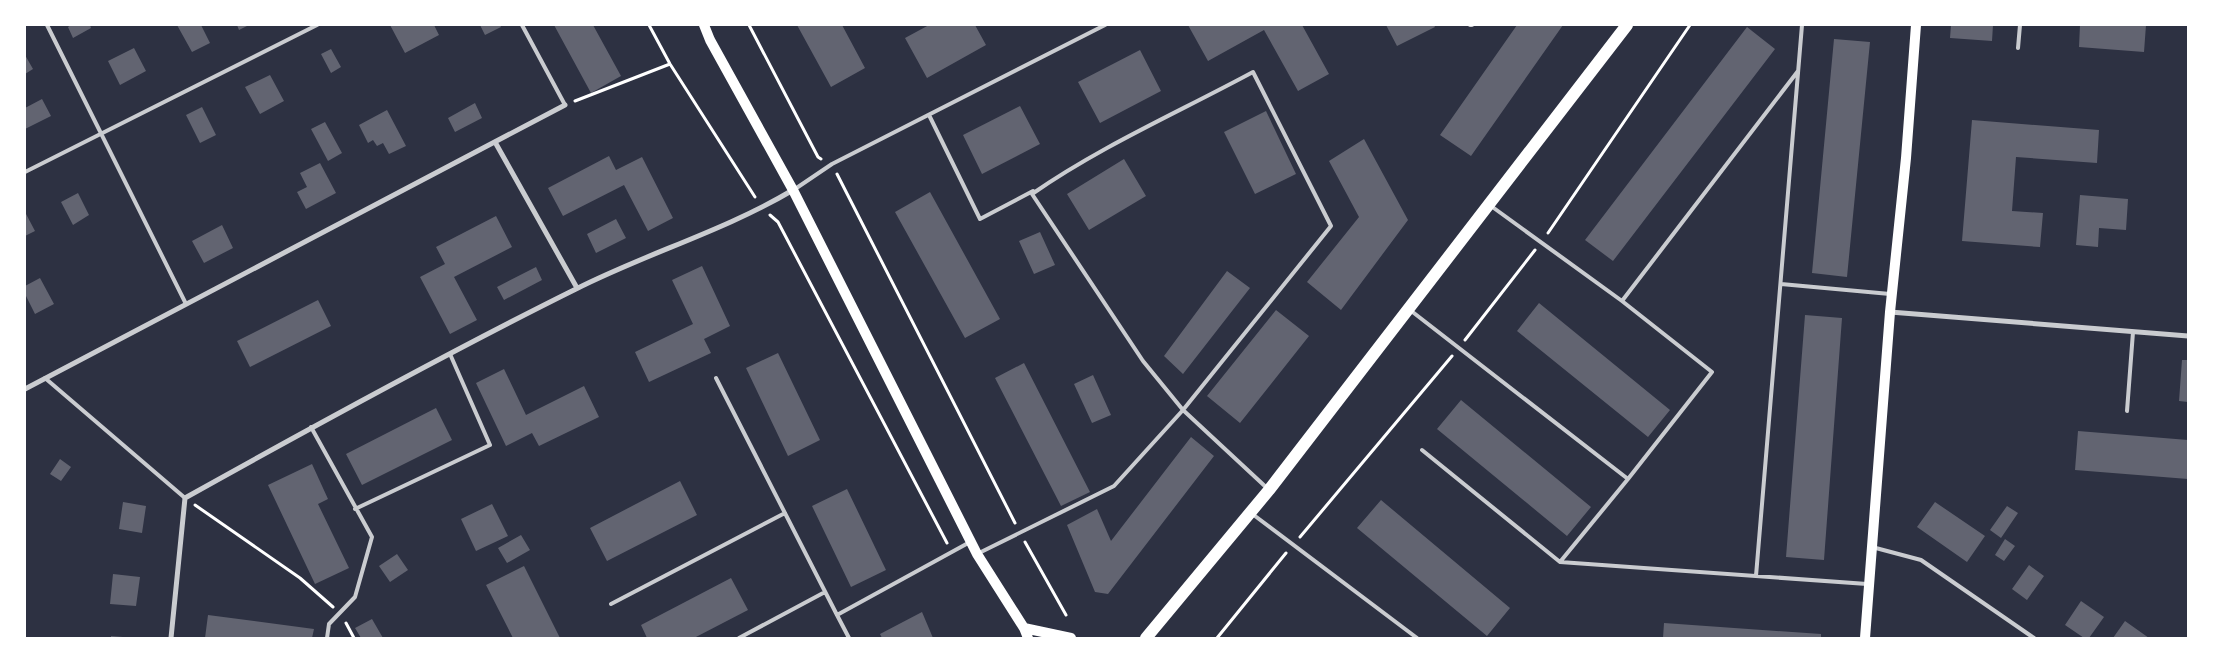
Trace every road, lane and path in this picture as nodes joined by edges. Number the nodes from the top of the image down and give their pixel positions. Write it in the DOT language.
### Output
graph roads {
  1 [pos="47,25"];
  2 [pos="317,25"];
  3 [pos="522,25"];
  4 [pos="649,25"];
  5 [pos="704,25"];
  6 [pos="749,25"];
  7 [pos="1105,25"];
  8 [pos="1627,25"];
  9 [pos="1802,25"];
  10 [pos="1916,25"];
  11 [pos="2020,25"];
  12 [pos="2018,48"];
  13 [pos="670,64"];
  14 [pos="1798,71"];
  15 [pos="565,105"];
  16 [pos="929,115"];
  17 [pos="101,134"];
  18 [pos="495,142"];
  19 [pos="832,164"];
  20 [pos="25,172"];
  21 [pos="1040,188"];
  22 [pos="793,190"];
  23 [pos="1488,204"];
  24 [pos="763,208"];
  25 [pos="1781,284"];
  26 [pos="577,288"];
  27 [pos="1892,294"];
  28 [pos="1622,302"];
  29 [pos="186,304"];
  30 [pos="1410,310"];
  31 [pos="1890,312"];
  32 [pos="2133,332"];
  33 [pos="2188,336"];
  34 [pos="450,354"];
  35 [pos="45,378"];
  36 [pos="716,378"];
  37 [pos="25,389"];
  38 [pos="1183,410"];
  39 [pos="2127,411"];
  40 [pos="311,427"];
  41 [pos="1422,450"];
  42 [pos="1628,479"];
  43 [pos="1270,490"];
  44 [pos="185,498"];
  45 [pos="355,510"];
  46 [pos="785,513"];
  47 [pos="1251,513"];
  48 [pos="1019,532"];
  49 [pos="970,542"];
  50 [pos="1872,547"];
  51 [pos="951,552"];
  52 [pos="976,554"];
  53 [pos="1560,562"];
  54 [pos="1756,576"];
  55 [pos="1870,584"];
  56 [pos="825,592"];
  57 [pos="611,604"];
  58 [pos="340,613"];
  59 [pos="837,615"];
  60 [pos="1066,615"];
  61 [pos="1026,633"];
  62 [pos="171,638"];
  63 [pos="327,638"];
  64 [pos="354,638"];
  65 [pos="739,638"];
  66 [pos="849,638"];
  67 [pos="1071,638"];
  68 [pos="1146,638"];
  69 [pos="1417,638"];
  70 [pos="1866,638"];
  71 [pos="2034,638"];
  1 -- 17 [label="lane"];
  2 -- 17 [label="lane"];
  3 -- 15 [label="lane"];
  4 -- 13 [label="path"];
  5 -- 22 [label="main road"];
  6 -- 19 [label="path"];
  7 -- 16 [label="lane"];
  8 -- 23 [label="main road"];
  9 -- 14 [label="lane"];
  10 -- 27 [label="main road"];
  11 -- 12 [label="lane"];
  13 -- 15 [label="path"];
  13 -- 24 [label="path"];
  14 -- 25 [label="lane"];
  14 -- 28 [label="lane"];
  15 -- 18 [label="street"];
  16 -- 19 [label="lane"];
  16 -- 21 [label="lane"];
  17 -- 20 [label="lane"];
  17 -- 29 [label="lane"];
  18 -- 26 [label="street"];
  18 -- 29 [label="street"];
  19 -- 22 [label="lane"];
  19 -- 48 [label="path"];
  21 -- 38 [label="lane"];
  21 -- 38 [label="lane"];
  22 -- 24 [label="street"];
  22 -- 49 [label="main road"];
  23 -- 28 [label="lane"];
  23 -- 30 [label="main road"];
  24 -- 26 [label="street"];
  24 -- 51 [label="path"];
  25 -- 27 [label="lane"];
  25 -- 54 [label="lane"];
  26 -- 34 [label="street"];
  27 -- 31 [label="main road"];
  28 -- 42 [label="lane"];
  29 -- 35 [label="street"];
  30 -- 42 [label="lane"];
  30 -- 43 [label="main road"];
  31 -- 32 [label="street"];
  31 -- 50 [label="main road"];
  32 -- 33 [label="street"];
  32 -- 39 [label="lane"];
  34 -- 40 [label="street"];
  34 -- 45 [label="lane"];
  35 -- 37 [label="street"];
  35 -- 44 [label="lane"];
  36 -- 46 [label="lane"];
  38 -- 43 [label="lane"];
  38 -- 48 [label="lane"];
  40 -- 44 [label="street"];
  40 -- 45 [label="lane"];
  41 -- 53 [label="lane"];
  42 -- 53 [label="lane"];
  43 -- 47 [label="main road"];
  44 -- 58 [label="path"];
  44 -- 62 [label="street"];
  45 -- 58 [label="lane"];
  46 -- 56 [label="lane"];
  46 -- 57 [label="lane"];
  47 -- 68 [label="main road"];
  47 -- 69 [label="lane"];
  48 -- 52 [label="lane"];
  48 -- 60 [label="path"];
  49 -- 51 [label="lane"];
  49 -- 52 [label="main road"];
  50 -- 55 [label="main road"];
  50 -- 71 [label="lane"];
  51 -- 59 [label="lane"];
  52 -- 61 [label="main road"];
  53 -- 54 [label="lane"];
  54 -- 55 [label="lane"];
  55 -- 70 [label="main road"];
  56 -- 59 [label="lane"];
  56 -- 65 [label="lane"];
  58 -- 63 [label="lane"];
  58 -- 64 [label="path"];
  59 -- 66 [label="lane"];
  61 -- 67 [label="main road"];
}
